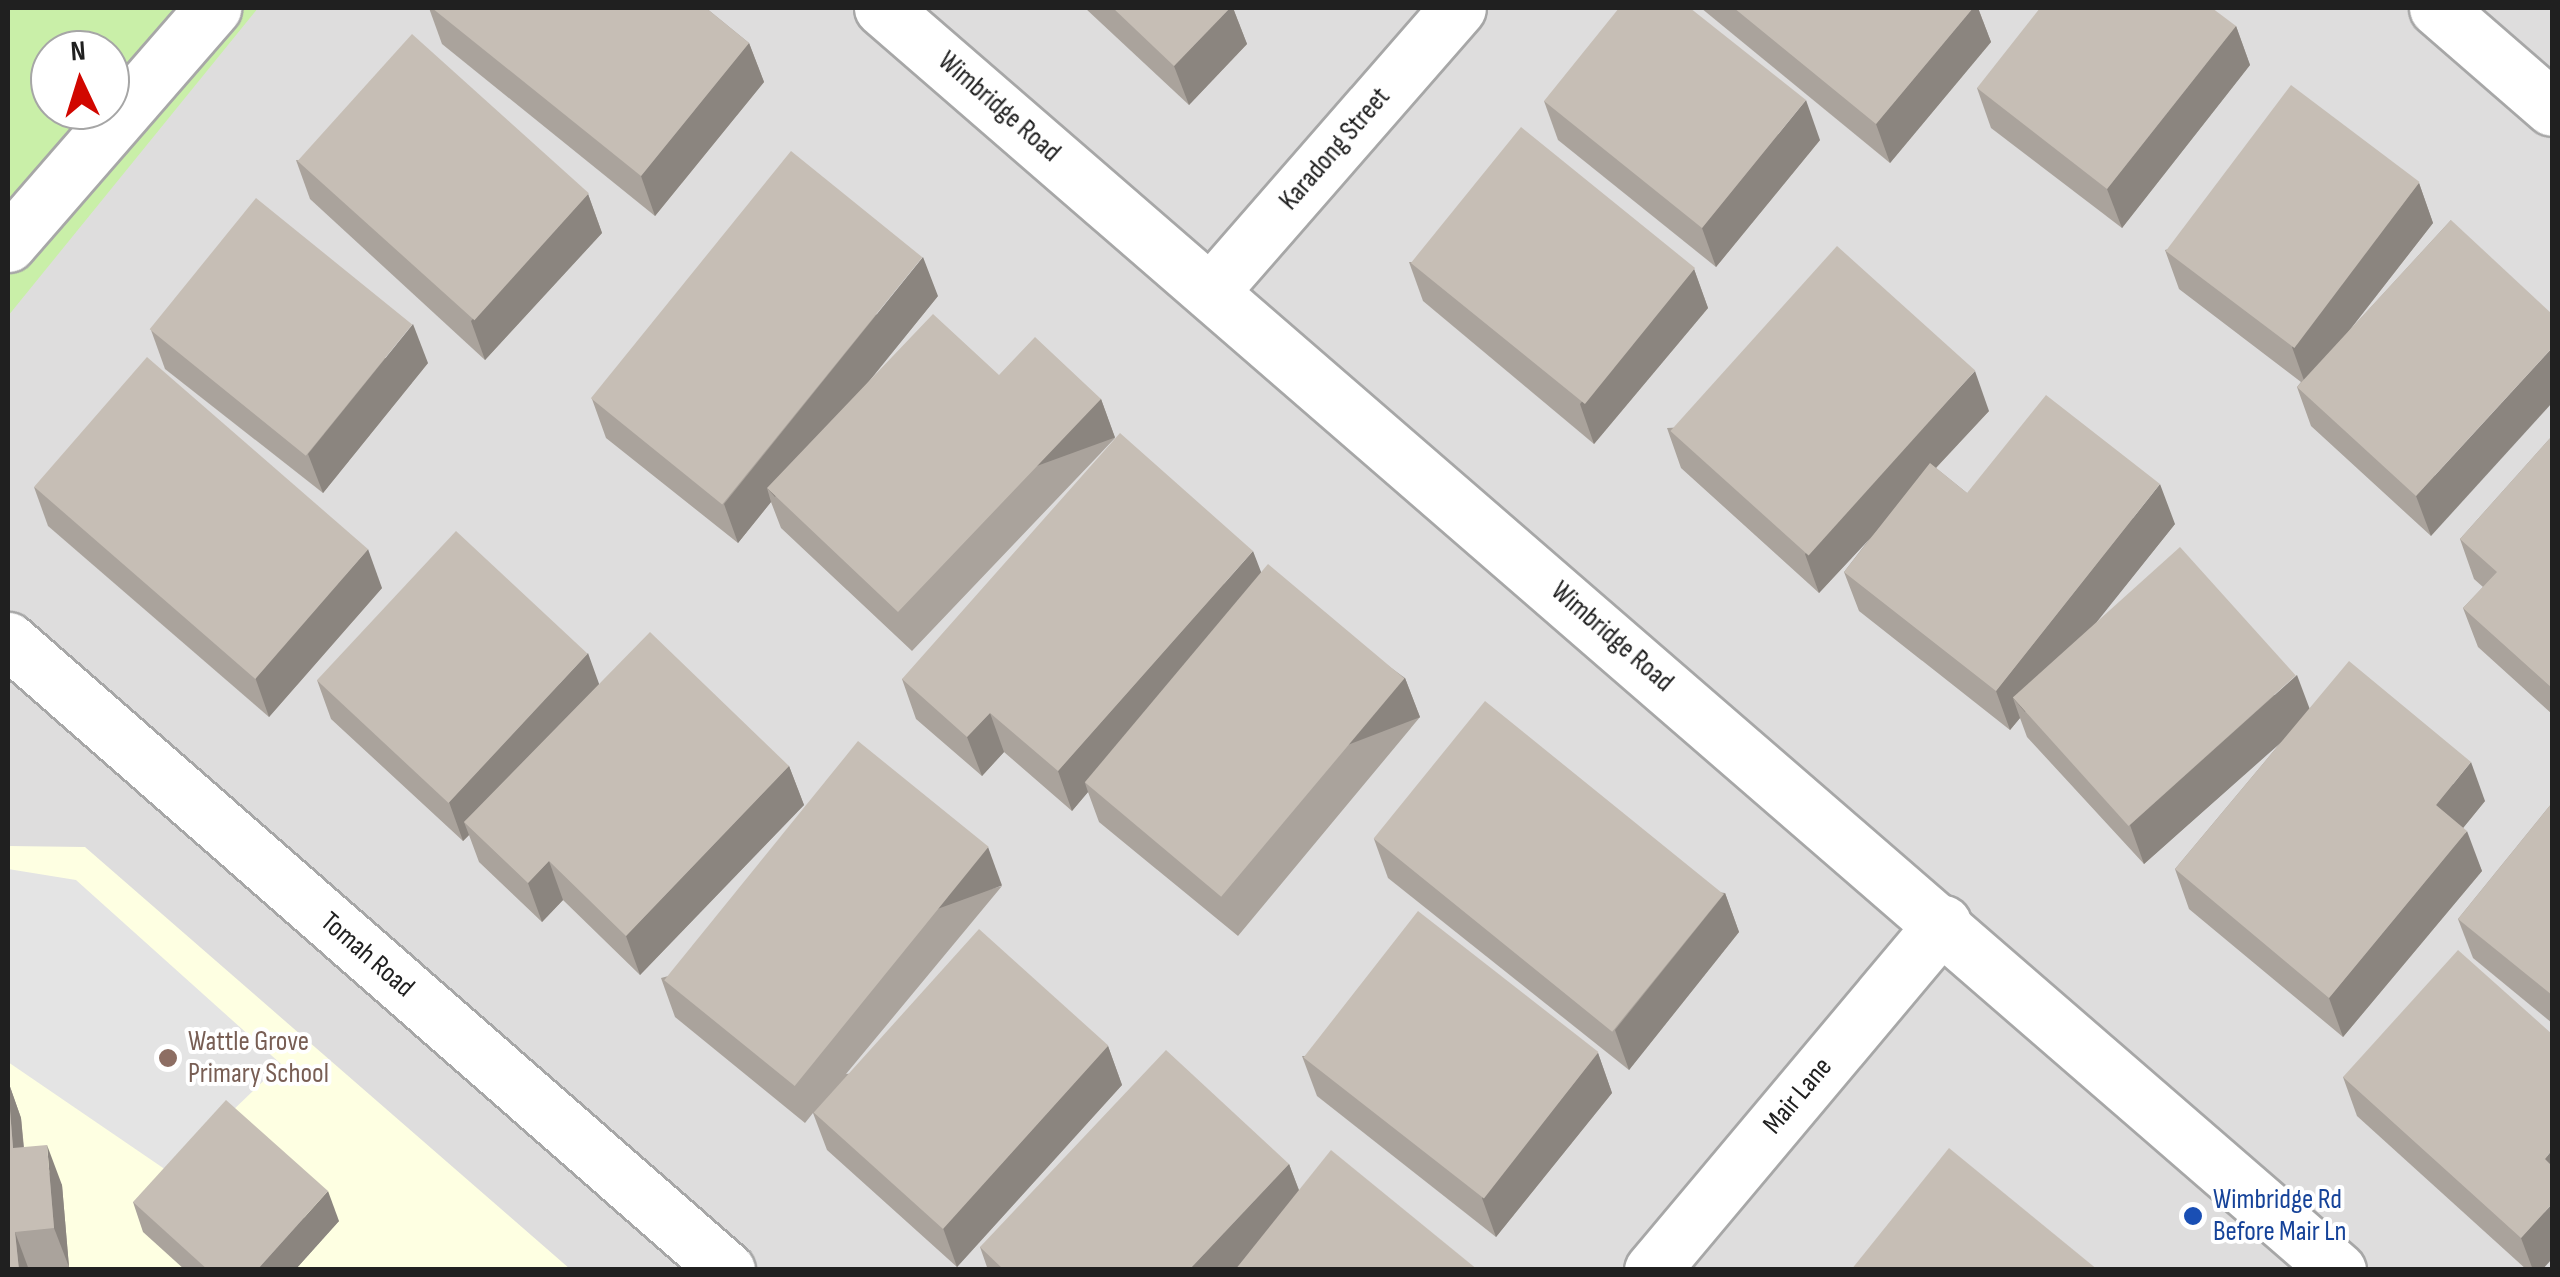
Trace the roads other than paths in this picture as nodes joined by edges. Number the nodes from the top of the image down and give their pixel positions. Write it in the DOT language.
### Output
graph roads {
  1 [pos="213,8"];
  2 [pos="882,8"];
  3 [pos="1458,8"];
  4 [pos="2437,8"];
  5 [pos="2552,108"];
  6 [pos="8,244"];
  7 [pos="1212,290"];
  8 [pos="8,640"];
  9 [pos="1943,923"];
  10 [pos="728,1270"];
  11 [pos="1652,1270"];
  12 [pos="2338,1270"];
  1 -- 6 [label="street"];
  2 -- 7 [label="street, Wimbridge Road"];
  3 -- 7 [label="street, Karadong Street"];
  4 -- 5 [label="street"];
  7 -- 9 [label="street, Wimbridge Road"];
  8 -- 10 [label="street, Tomah Road"];
  9 -- 11 [label="street, Mair Lane"];
  9 -- 12 [label="street, Wimbridge Road"];
}
